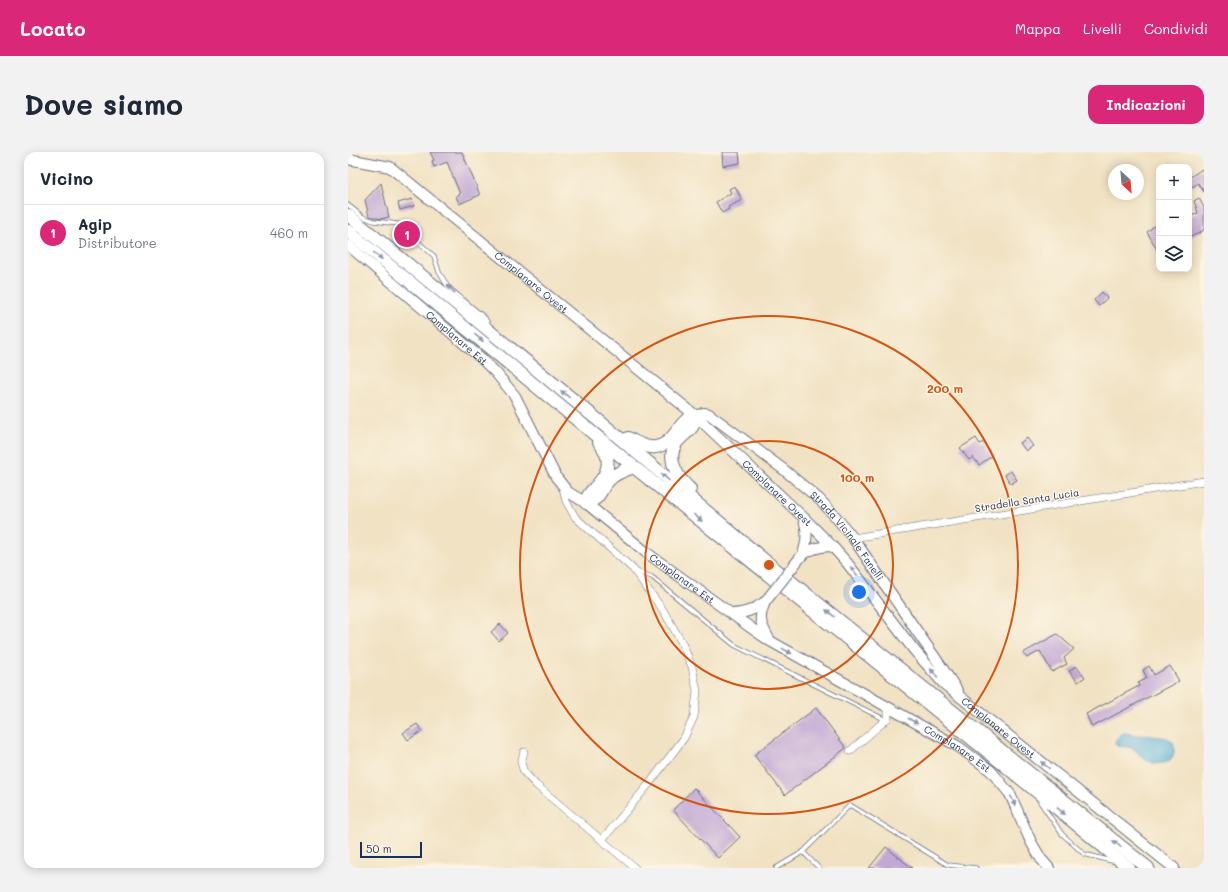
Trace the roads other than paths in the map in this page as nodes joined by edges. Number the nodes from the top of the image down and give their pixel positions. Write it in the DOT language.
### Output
graph roads {
  1 [pos="348,159"];
  2 [pos="348,205"];
  3 [pos="348,215"];
  4 [pos="348,231"];
  5 [pos="348,245"];
  6 [pos="496,338"];
  7 [pos="696,416"];
  8 [pos="604,425"];
  9 [pos="588,428"];
  10 [pos="634,467"];
  11 [pos="1204,481"];
  12 [pos="563,486"];
  13 [pos="586,504"];
  14 [pos="803,517"];
  15 [pos="852,538"];
  16 [pos="832,546"];
  17 [pos="803,554"];
  18 [pos="770,564"];
  19 [pos="633,569"];
  20 [pos="765,602"];
  21 [pos="731,614"];
  22 [pos="770,641"];
  23 [pos="962,699"];
  24 [pos="884,705"];
  25 [pos="886,720"];
  26 [pos="850,751"];
  27 [pos="524,752"];
  28 [pos="1008,768"];
  29 [pos="1031,793"];
  30 [pos="1036,798"];
  31 [pos="602,840"];
  32 [pos="803,852"];
  33 [pos="635,868"];
  34 [pos="776,868"];
  35 [pos="819,868"];
  36 [pos="976,868"];
  37 [pos="1049,868"];
  38 [pos="1124,868"];
  39 [pos="1129,868"];
  40 [pos="1148,868"];
  41 [pos="1174,868"];
  1 -- 7 [label="main road, Complanare Ovest"];
  6 -- 2 [label="lane, one-way"];
  3 -- 6 [label="highway"];
  4 -- 9 [label="highway, one-way"];
  5 -- 12 [label="main road, Complanare Est"];
  8 -- 6 [label="highway, one-way"];
  7 -- 8 [label="highway"];
  7 -- 14 [label="main road, Complanare Ovest"];
  7 -- 15 [label="main road, Strada Vicinale Fanelli"];
  7 -- 18 [label="highway"];
  18 -- 8 [label="highway, one-way"];
  9 -- 10 [label="highway"];
  9 -- 13 [label="highway"];
  10 -- 13 [label="highway"];
  10 -- 28 [label="highway, one-way"];
  11 -- 15 [label="street, Stradella Santa Lucia"];
  12 -- 13 [label="main road, Complanare Est"];
  12 -- 19 [label="street"];
  13 -- 21 [label="main road, Complanare Est"];
  14 -- 16 [label="main road, Complanare Ovest"];
  14 -- 17 [label="main road"];
  15 -- 23 [label="main road, Strada Vicinale Fanelli"];
  16 -- 17 [label="main road"];
  23 -- 16 [label="main road, Complanare Ovest, one-way"];
  17 -- 20 [label="main road, bridge"];
  40 -- 18 [label="highway, one-way"];
  19 -- 25 [label="lane"];
  19 -- 31 [label="street"];
  20 -- 21 [label="main road"];
  20 -- 22 [label="main road"];
  21 -- 22 [label="main road, Complanare Est"];
  22 -- 24 [label="main road, Complanare Est, one-way"];
  41 -- 23 [label="main road, Complanare Ovest, one-way"];
  24 -- 25 [label="street"];
  24 -- 37 [label="main road, Complanare Est, one-way"];
  25 -- 26 [label="street"];
  27 -- 31 [label="street"];
  28 -- 29 [label="lane"];
  28 -- 39 [label="highway, one-way"];
  30 -- 38 [label="lane"];
  31 -- 33 [label="street"];
  32 -- 34 [label="lane"];
  32 -- 35 [label="lane"];
  32 -- 36 [label="lane"];
}
